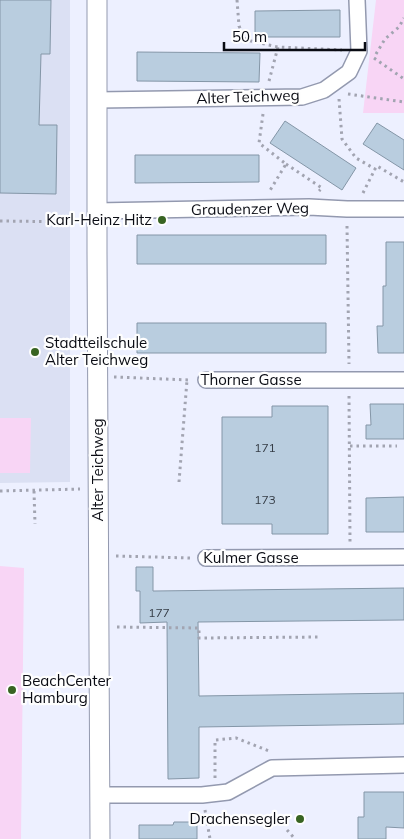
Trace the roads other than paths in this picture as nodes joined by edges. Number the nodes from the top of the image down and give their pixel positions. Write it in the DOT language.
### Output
graph roads {
  1 [pos="97,0"];
  2 [pos="357,0"];
  3 [pos="97,100"];
  4 [pos="404,209"];
  5 [pos="96,217"];
  6 [pos="206,380"];
  7 [pos="404,380"];
  8 [pos="404,557"];
  9 [pos="206,558"];
  10 [pos="404,765"];
  11 [pos="100,795"];
  12 [pos="100,839"];
  1 -- 3 [label="street, Alter Teichweg"];
  2 -- 3 [label="street, Alter Teichweg"];
  3 -- 5 [label="street, Alter Teichweg"];
  4 -- 5 [label="street, Graudenzer Weg"];
  5 -- 11 [label="street, Alter Teichweg"];
  6 -- 7 [label="street, Thorner Gasse"];
  8 -- 9 [label="street, Kulmer Gasse"];
  10 -- 11 [label="street"];
  11 -- 12 [label="street, Alter Teichweg"];
}
